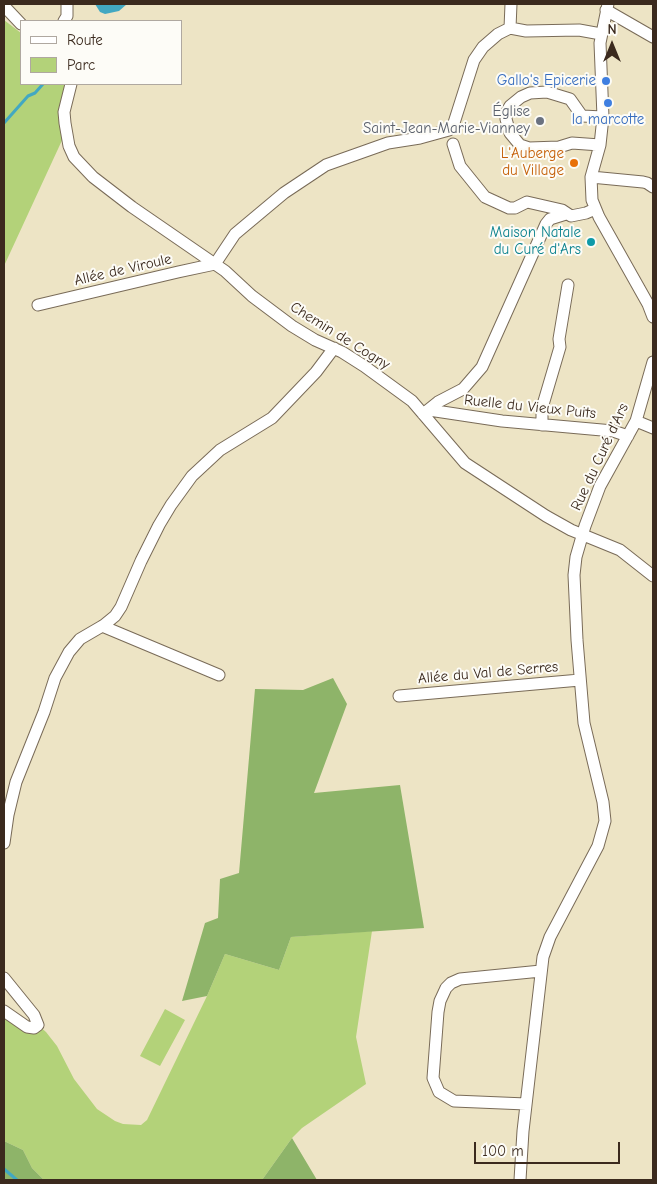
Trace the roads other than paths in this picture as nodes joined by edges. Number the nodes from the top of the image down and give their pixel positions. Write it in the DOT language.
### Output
graph roads {
  1 [pos="67,4"];
  2 [pos="511,4"];
  3 [pos="4,6"];
  4 [pos="607,7"];
  5 [pos="65,20"];
  6 [pos="20,23"];
  7 [pos="510,28"];
  8 [pos="600,34"];
  9 [pos="653,37"];
  10 [pos="70,85"];
  11 [pos="603,117"];
  12 [pos="453,144"];
  13 [pos="600,144"];
  14 [pos="591,177"];
  15 [pos="653,187"];
  16 [pos="595,209"];
  17 [pos="566,214"];
  18 [pos="216,264"];
  19 [pos="568,285"];
  20 [pos="38,305"];
  21 [pos="653,317"];
  22 [pos="334,348"];
  23 [pos="653,362"];
  24 [pos="426,412"];
  25 [pos="636,421"];
  26 [pos="542,425"];
  27 [pos="653,428"];
  28 [pos="628,436"];
  29 [pos="583,536"];
  30 [pos="653,576"];
  31 [pos="102,626"];
  32 [pos="219,676"];
  33 [pos="580,680"];
  34 [pos="399,696"];
  35 [pos="4,843"];
  36 [pos="541,972"];
  37 [pos="4,978"];
  38 [pos="4,1011"];
  39 [pos="526,1104"];
  40 [pos="520,1180"];
  1 -- 5 [label="street"];
  2 -- 7 [label="street"];
  3 -- 6 [label="street"];
  4 -- 8 [label="street"];
  4 -- 9 [label="street"];
  7 -- 8 [label="street"];
  7 -- 18 [label="street"];
  8 -- 11 [label="street"];
  10 -- 18 [label="street, Chemin de Cogny"];
  11 -- 13 [label="street"];
  11 -- 13 [label="street"];
  12 -- 17 [label="street"];
  13 -- 14 [label="street"];
  14 -- 15 [label="street"];
  14 -- 16 [label="street"];
  16 -- 17 [label="street"];
  16 -- 21 [label="street"];
  17 -- 24 [label="street"];
  18 -- 20 [label="street, Allée de Viroule"];
  18 -- 22 [label="street, Chemin de Cogny"];
  19 -- 26 [label="street"];
  22 -- 24 [label="street, Chemin de Cogny"];
  22 -- 31 [label="street"];
  23 -- 25 [label="street, Rue du Curé d'Ars"];
  24 -- 26 [label="street, Ruelle du Vieux Puits"];
  24 -- 29 [label="street, Chemin de Cogny"];
  25 -- 27 [label="street"];
  25 -- 28 [label="street, Rue du Curé d'Ars"];
  26 -- 28 [label="street, Ruelle du Vieux Puits"];
  28 -- 29 [label="street, Rue du Curé d'Ars"];
  29 -- 30 [label="street, Chemin de Cogny"];
  29 -- 33 [label="street, Rue du Curé d'Ars"];
  31 -- 32 [label="street"];
  31 -- 35 [label="street"];
  33 -- 34 [label="street, Allée du Val de Serres"];
  33 -- 36 [label="street, Rue du Curé d'Ars"];
  36 -- 39 [label="street, Rue du Curé d'Ars"];
  36 -- 39 [label="street"];
  37 -- 38 [label="street"];
  39 -- 40 [label="street, Rue du Curé d'Ars"];
}
